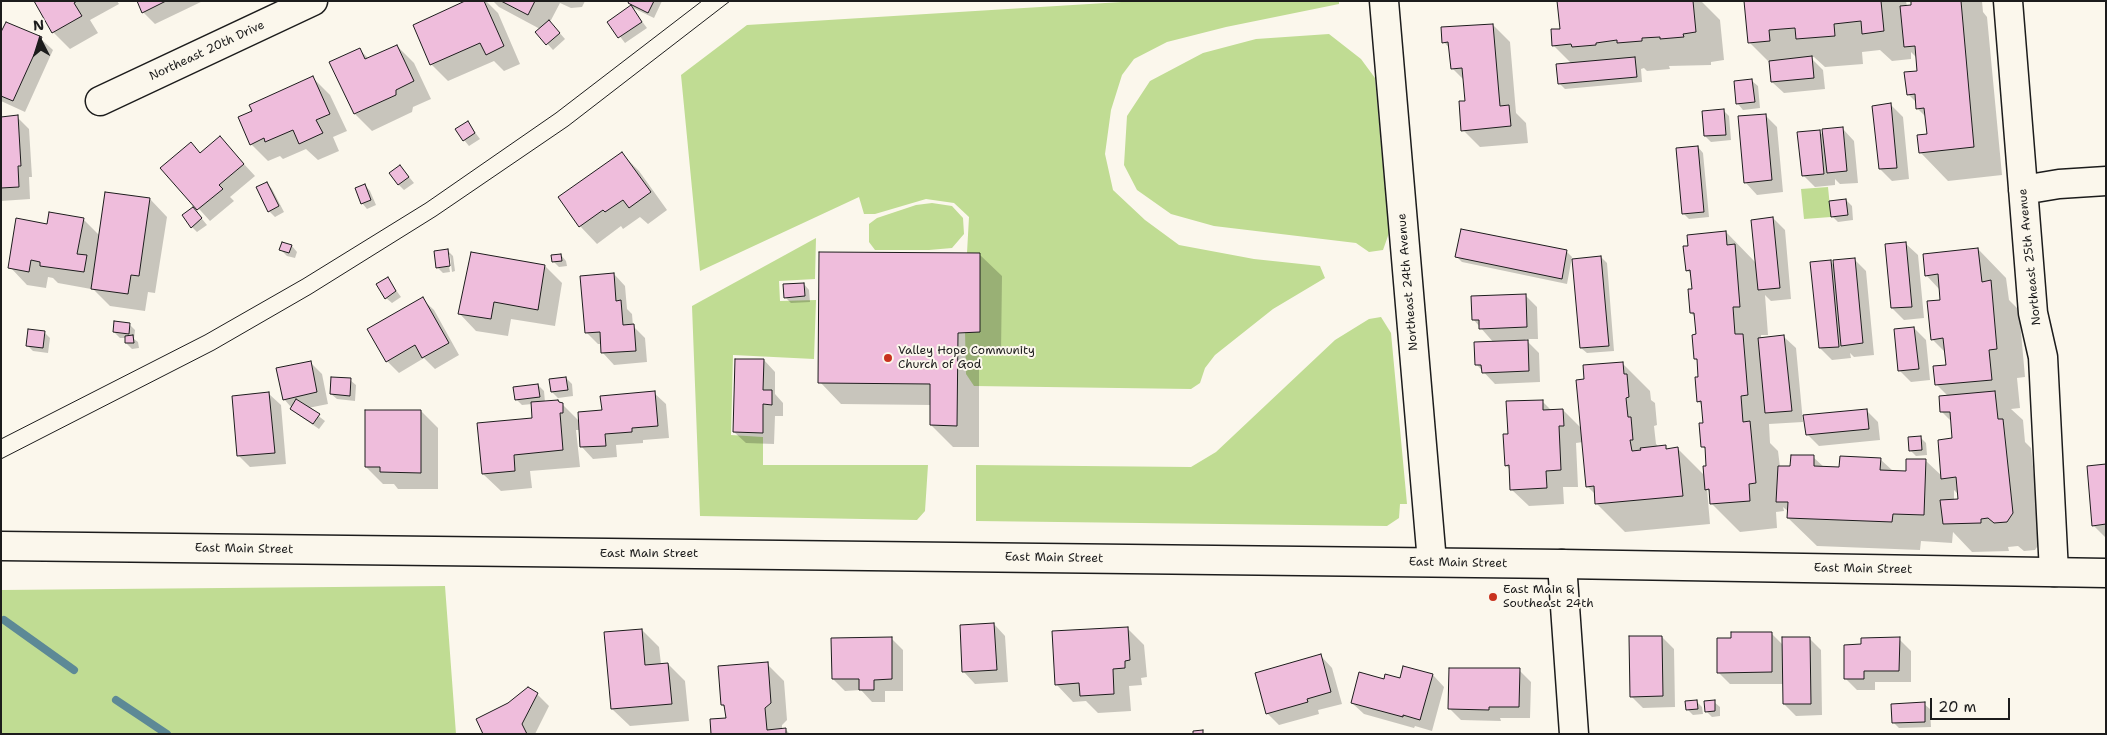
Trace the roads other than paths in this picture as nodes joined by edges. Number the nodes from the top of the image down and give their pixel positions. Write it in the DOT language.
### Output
graph roads {
  1 [pos="313,1"];
  2 [pos="1384,1"];
  3 [pos="2008,1"];
  4 [pos="100,101"];
  5 [pos="2106,180"];
  6 [pos="2023,190"];
  7 [pos="1,546"];
  8 [pos="1432,562"];
  9 [pos="1562,564"];
  10 [pos="2054,572"];
  11 [pos="2106,573"];
  12 [pos="1574,734"];
  1 -- 4 [label="main road, Northeast 20th Drive"];
  2 -- 8 [label="main road, Northeast 24th Avenue"];
  3 -- 6 [label="main road, Northeast 25th Avenue"];
  5 -- 6 [label="main road"];
  6 -- 10 [label="main road, Northeast 25th Avenue"];
  7 -- 8 [label="main road, East Main Street"];
  8 -- 9 [label="main road, East Main Street"];
  9 -- 10 [label="main road, East Main Street"];
  9 -- 12 [label="main road"];
  10 -- 11 [label="main road, East Main Street"];
}
